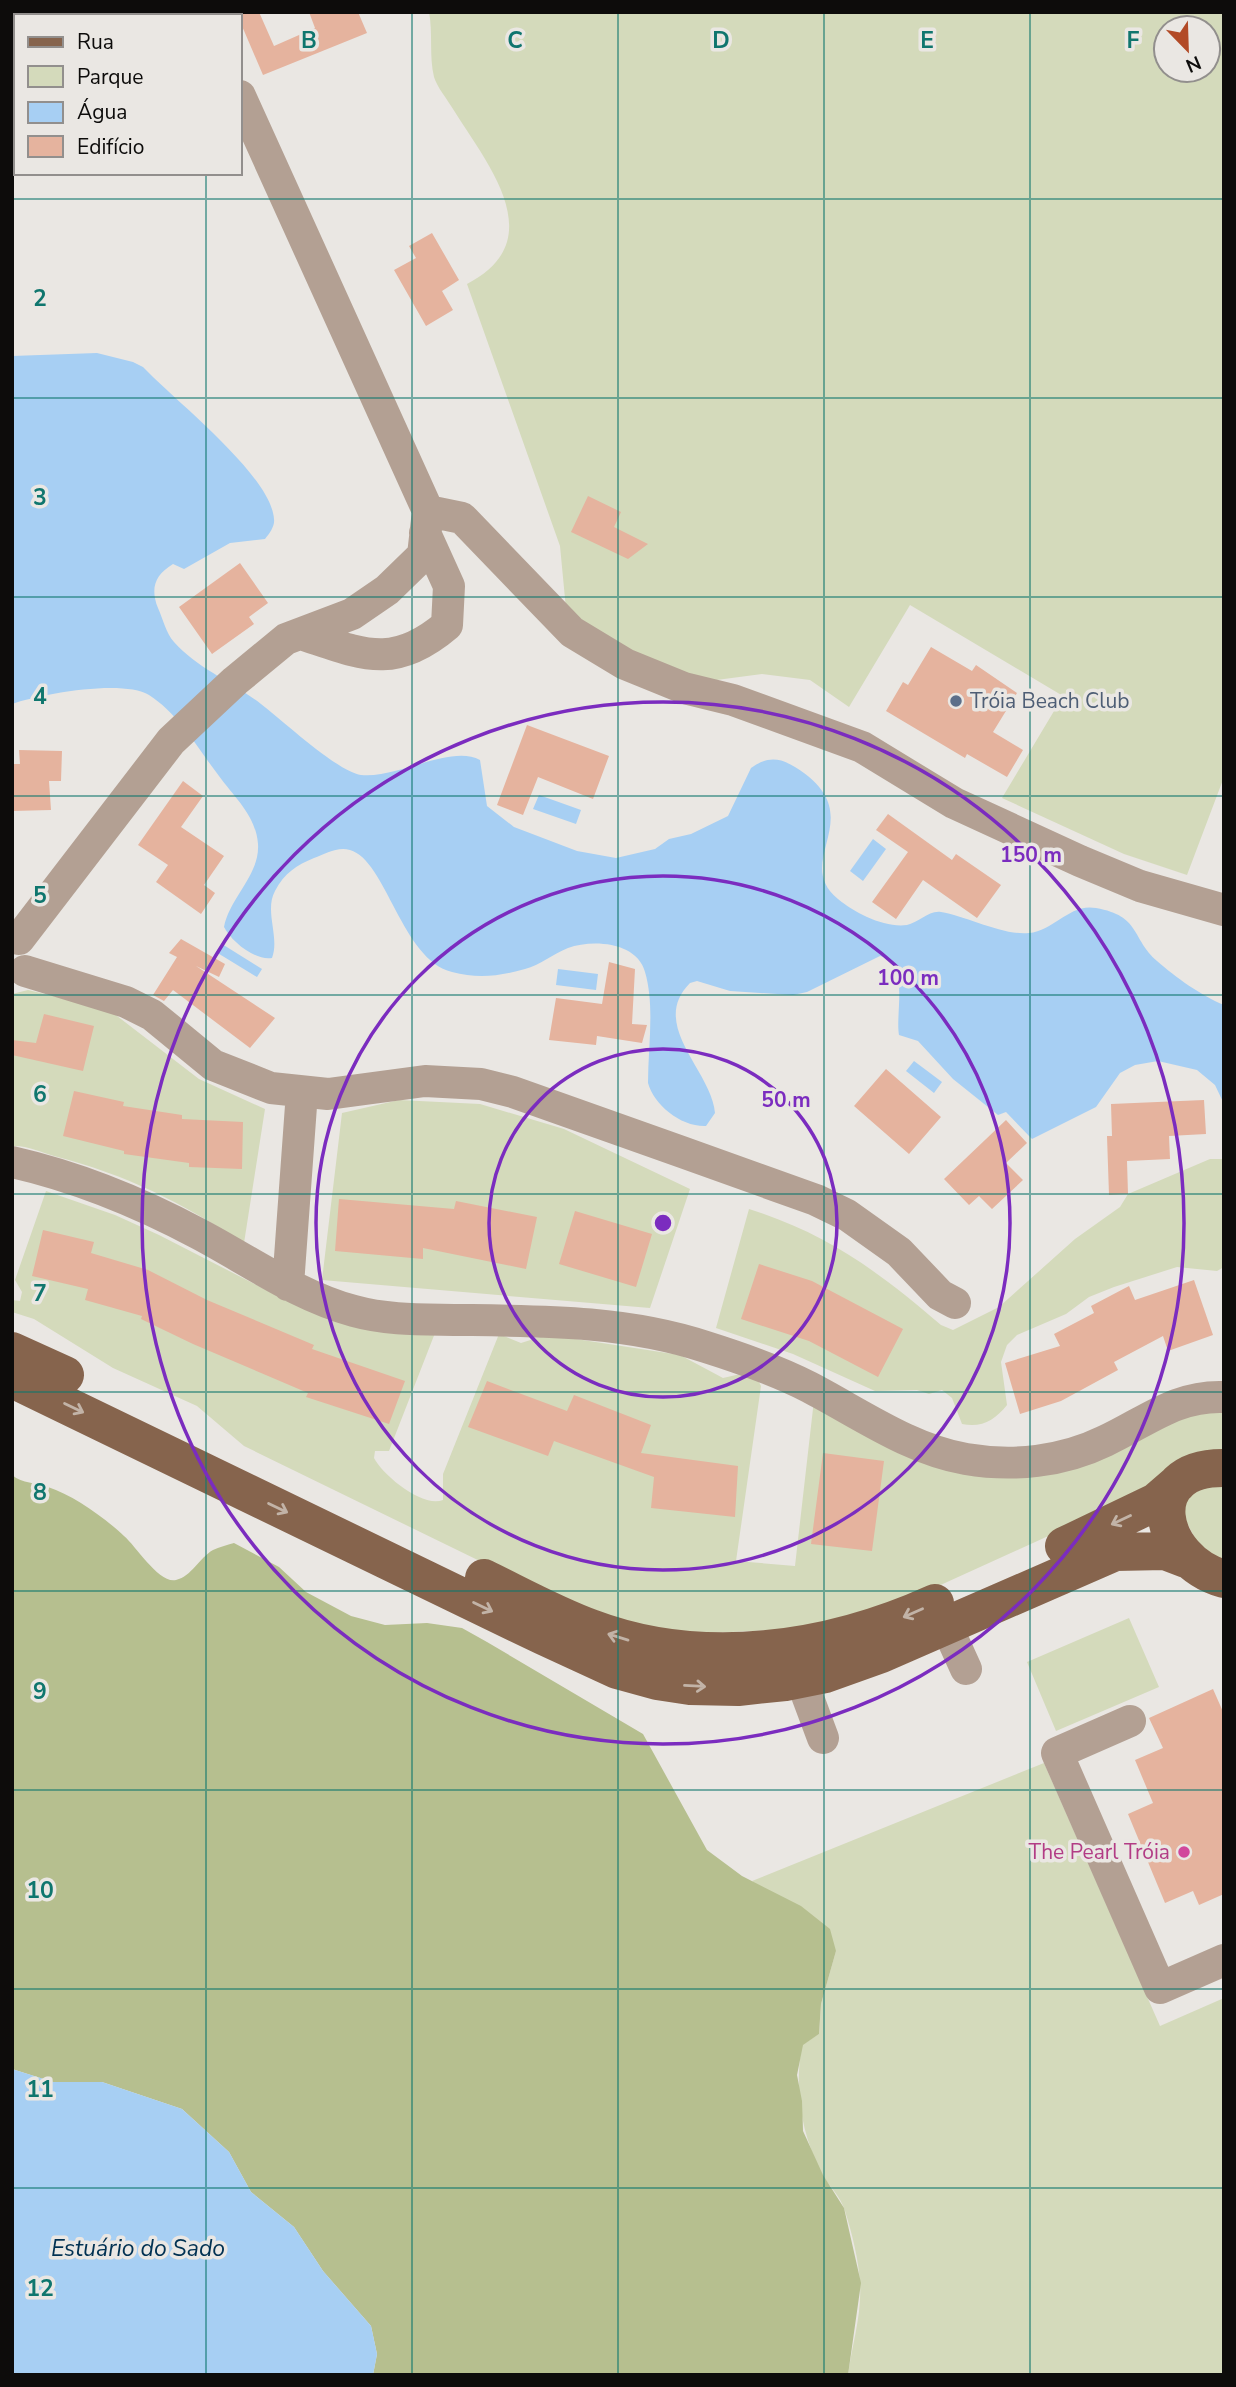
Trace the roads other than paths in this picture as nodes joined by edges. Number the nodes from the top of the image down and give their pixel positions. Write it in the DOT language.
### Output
graph roads {
  1 [pos="242,101"];
  2 [pos="426,522"];
  3 [pos="301,634"];
  4 [pos="1224,910"];
  5 [pos="15,937"];
  6 [pos="19,976"];
  7 [pos="302,1092"];
  8 [pos="12,1162"];
  9 [pos="288,1285"];
  10 [pos="955,1303"];
  11 [pos="12,1351"];
  12 [pos="12,1379"];
  13 [pos="1224,1397"];
  14 [pos="1224,1468"];
  15 [pos="1178,1483"];
  16 [pos="1186,1559"];
  17 [pos="1224,1579"];
  18 [pos="947,1625"];
  19 [pos="966,1670"];
  20 [pos="801,1679"];
  21 [pos="1130,1721"];
  22 [pos="823,1738"];
  23 [pos="1224,1961"];
  1 -- 2 [label="street"];
  2 -- 3 [label="street"];
  2 -- 3 [label="street"];
  2 -- 4 [label="street"];
  3 -- 5 [label="street"];
  5 -- 6 [label="street"];
  6 -- 7 [label="street"];
  7 -- 9 [label="street"];
  7 -- 10 [label="street"];
  8 -- 9 [label="street"];
  9 -- 13 [label="street"];
  15 -- 11 [label="main road, one-way"];
  12 -- 20 [label="main road, one-way"];
  14 -- 15 [label="main road"];
  15 -- 16 [label="main road"];
  16 -- 17 [label="main road"];
  16 -- 18 [label="main road"];
  18 -- 19 [label="street"];
  18 -- 20 [label="main road"];
  20 -- 22 [label="street"];
  21 -- 23 [label="street"];
}
